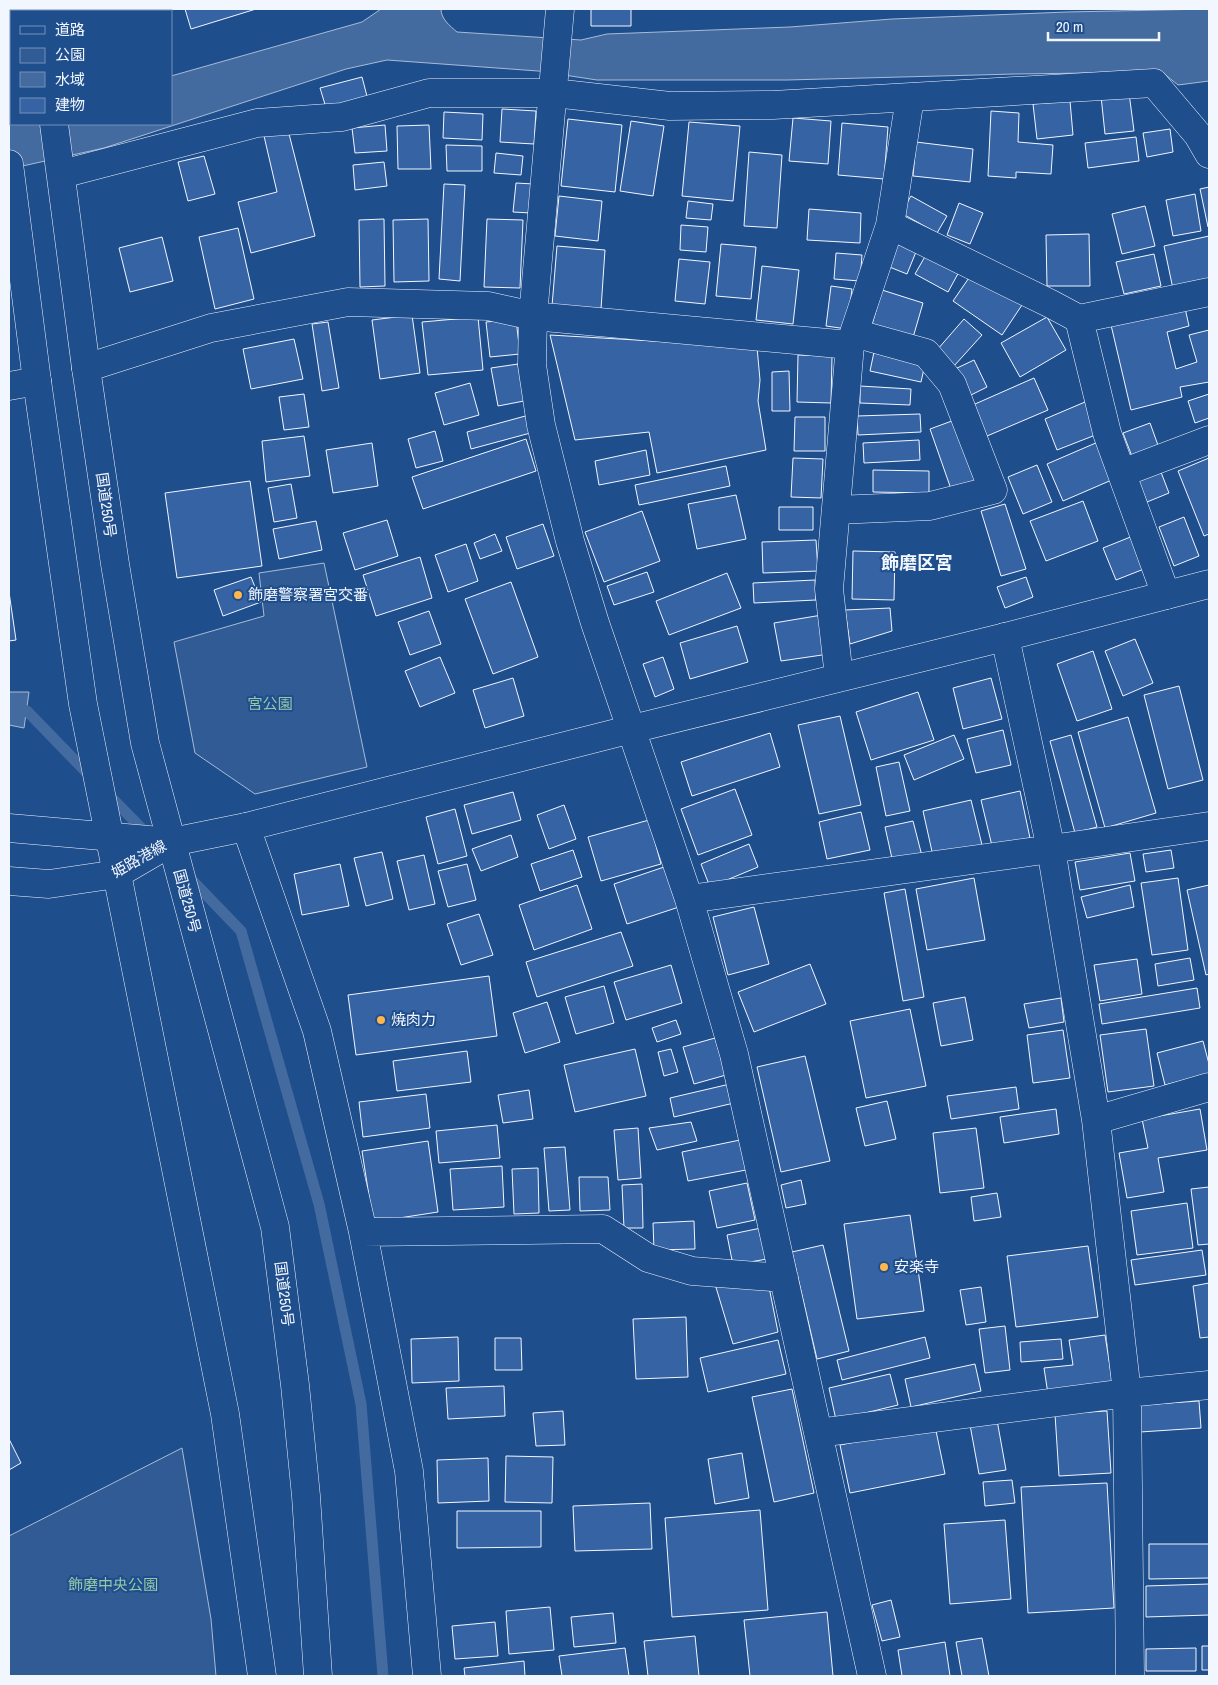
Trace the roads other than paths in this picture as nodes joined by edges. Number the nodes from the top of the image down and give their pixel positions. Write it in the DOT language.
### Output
graph roads {
  1 [pos="559,19"];
  2 [pos="554,93"];
  3 [pos="910,98"];
  4 [pos="54,125"];
  5 [pos="1206,136"];
  6 [pos="9,164"];
  7 [pos="62,174"];
  8 [pos="890,226"];
  9 [pos="1209,292"];
  10 [pos="533,316"];
  11 [pos="1079,319"];
  12 [pos="852,339"];
  13 [pos="86,368"];
  14 [pos="37,381"];
  15 [pos="9,386"];
  16 [pos="1209,440"];
  17 [pos="1122,474"];
  18 [pos="836,510"];
  19 [pos="1209,584"];
  20 [pos="1166,594"];
  21 [pos="1005,637"];
  22 [pos="840,677"];
  23 [pos="632,729"];
  24 [pos="1209,826"];
  25 [pos="246,827"];
  26 [pos="9,828"];
  27 [pos="111,836"];
  28 [pos="172,842"];
  29 [pos="1051,850"];
  30 [pos="118,874"];
  31 [pos="9,881"];
  32 [pos="689,899"];
  33 [pos="1209,1087"];
  34 [pos="1096,1120"];
  35 [pos="363,1232"];
  36 [pos="784,1278"];
  37 [pos="1209,1385"];
  38 [pos="1127,1393"];
  39 [pos="818,1433"];
  40 [pos="262,1676"];
  41 [pos="318,1676"];
  42 [pos="427,1676"];
  43 [pos="872,1676"];
  44 [pos="1130,1676"];
  1 -- 2 [label="main road"];
  2 -- 3 [label="main road"];
  2 -- 7 [label="main road"];
  2 -- 10 [label="main road"];
  3 -- 5 [label="main road"];
  3 -- 8 [label="main road"];
  4 -- 7 [label="main road, 国道250号"];
  6 -- 14 [label="main road"];
  7 -- 13 [label="main road, 国道250号"];
  8 -- 11 [label="main road"];
  8 -- 12 [label="main road"];
  9 -- 11 [label="main road"];
  10 -- 12 [label="main road"];
  10 -- 13 [label="main road"];
  10 -- 23 [label="main road"];
  11 -- 17 [label="main road"];
  12 -- 18 [label="main road"];
  12 -- 18 [label="main road"];
  13 -- 28 [label="main road, 国道250号"];
  14 -- 15 [label="main road"];
  14 -- 27 [label="main road"];
  16 -- 17 [label="main road"];
  17 -- 20 [label="main road"];
  18 -- 22 [label="main road"];
  19 -- 20 [label="main road"];
  20 -- 21 [label="main road"];
  21 -- 22 [label="main road"];
  21 -- 29 [label="main road"];
  22 -- 23 [label="main road"];
  23 -- 25 [label="main road"];
  23 -- 32 [label="main road"];
  24 -- 29 [label="main road"];
  25 -- 28 [label="main road"];
  25 -- 35 [label="main road"];
  26 -- 27 [label="main road, 姫路港線"];
  27 -- 28 [label="main road, 姫路港線"];
  27 -- 30 [label="main road"];
  28 -- 30 [label="main road, 姫路港線"];
  28 -- 41 [label="main road, 国道250号"];
  29 -- 32 [label="main road"];
  29 -- 34 [label="main road"];
  30 -- 31 [label="main road, 姫路港線"];
  30 -- 40 [label="main road"];
  32 -- 36 [label="main road"];
  33 -- 34 [label="main road"];
  34 -- 38 [label="main road"];
  35 -- 36 [label="main road"];
  35 -- 42 [label="main road"];
  36 -- 39 [label="main road"];
  37 -- 38 [label="main road"];
  38 -- 39 [label="main road"];
  38 -- 44 [label="main road"];
  39 -- 43 [label="main road"];
}
